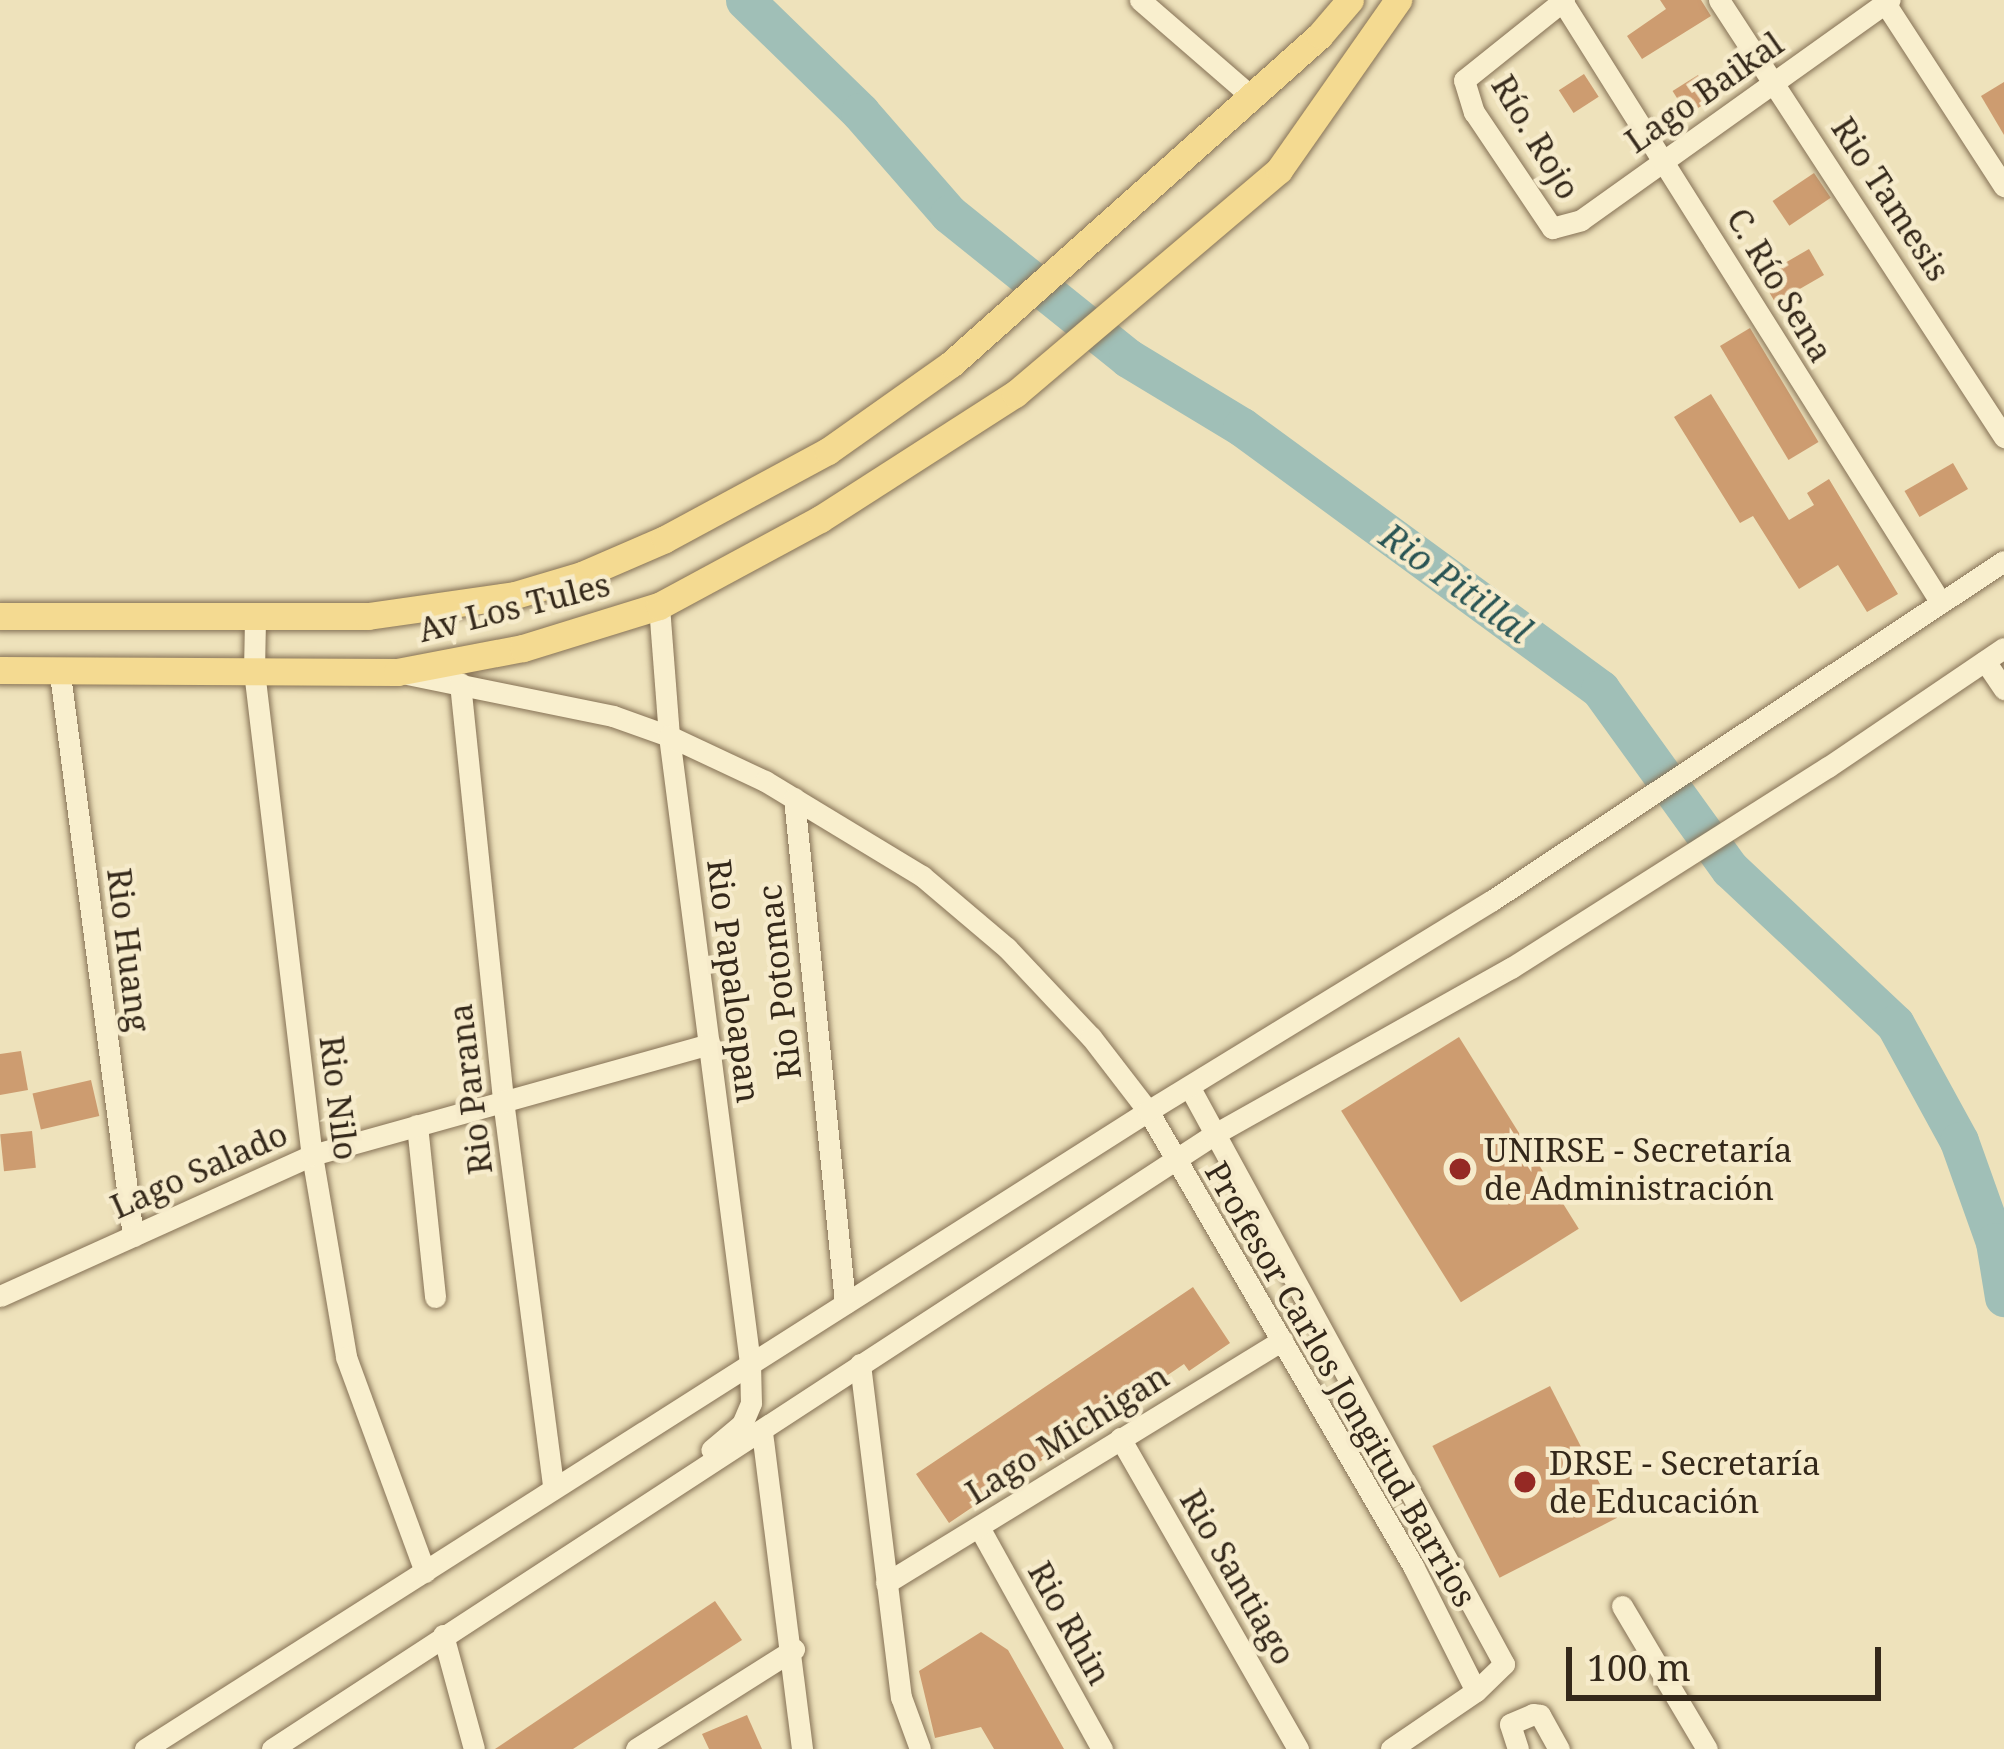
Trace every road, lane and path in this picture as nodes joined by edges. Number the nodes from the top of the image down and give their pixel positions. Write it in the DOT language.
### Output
graph roads {
  1 [pos="1140,0"];
  2 [pos="1350,0"];
  3 [pos="1398,0"];
  4 [pos="1719,0"];
  5 [pos="1563,1"];
  6 [pos="1886,1"];
  7 [pos="1776,82"];
  8 [pos="1251,96"];
  9 [pos="1665,159"];
  10 [pos="2004,186"];
  11 [pos="1552,228"];
  12 [pos="2004,436"];
  13 [pos="2004,561"];
  14 [pos="1940,603"];
  15 [pos="659,606"];
  16 [pos="0,616"];
  17 [pos="255,619"];
  18 [pos="1995,655"];
  19 [pos="0,670"];
  20 [pos="254,671"];
  21 [pos="397,672"];
  22 [pos="60,674"];
  23 [pos="460,683"];
  24 [pos="2004,689"];
  25 [pos="669,736"];
  26 [pos="794,798"];
  27 [pos="710,1044"];
  28 [pos="1190,1088"];
  29 [pos="503,1100"];
  30 [pos="1148,1111"];
  31 [pos="418,1125"];
  32 [pos="1213,1135"];
  33 [pos="312,1155"];
  34 [pos="1174,1160"];
  35 [pos="133,1235"];
  36 [pos="0,1296"];
  37 [pos="435,1298"];
  38 [pos="845,1303"];
  39 [pos="1282,1340"];
  40 [pos="750,1363"];
  41 [pos="860,1364"];
  42 [pos="762,1432"];
  43 [pos="1120,1438"];
  44 [pos="554,1487"];
  45 [pos="635,1509"];
  46 [pos="980,1529"];
  47 [pos="1444,1550"];
  48 [pos="1413,1566"];
  49 [pos="425,1572"];
  50 [pos="886,1583"];
  51 [pos="1622,1606"];
  52 [pos="443,1635"];
  53 [pos="794,1649"];
  54 [pos="1476,1691"];
  55 [pos="1514,1742"];
  56 [pos="145,1749"];
  57 [pos="272,1749"];
  58 [pos="475,1749"];
  59 [pos="636,1749"];
  60 [pos="802,1749"];
  61 [pos="920,1749"];
  62 [pos="1102,1749"];
  63 [pos="1298,1749"];
  64 [pos="1391,1749"];
  65 [pos="1559,1749"];
  66 [pos="1707,1749"];
  1 -- 8 [label="street"];
  2 -- 8 [label="main road, Av Los Tules"];
  3 -- 15 [label="main road, Av Los Tules"];
  4 -- 7 [label="street, Rio Tamesis"];
  5 -- 9 [label="street, C. Río Sena"];
  5 -- 11 [label="street, Río. Rojo"];
  6 -- 7 [label="street, Lago Baikal"];
  6 -- 10 [label="street"];
  7 -- 9 [label="street, Lago Baikal"];
  7 -- 12 [label="street, Rio Tamesis"];
  8 -- 17 [label="main road, Av Los Tules"];
  9 -- 11 [label="street, Lago Baikal"];
  9 -- 14 [label="street, C. Río Sena"];
  13 -- 14 [label="street"];
  14 -- 28 [label="street"];
  15 -- 21 [label="main road, Av Los Tules"];
  15 -- 25 [label="street, Rio Papaloapan"];
  16 -- 17 [label="main road, Av Los Tules"];
  17 -- 20 [label="street, Rio Nilo"];
  18 -- 24 [label="street"];
  18 -- 32 [label="street"];
  19 -- 22 [label="main road, Av Los Tules"];
  20 -- 21 [label="main road, Av Los Tules"];
  20 -- 22 [label="main road, Av Los Tules"];
  20 -- 33 [label="street, Rio Nilo"];
  21 -- 23 [label="street, Profesor Carlos Jongitud Barrios"];
  22 -- 35 [label="street, Rio Huang"];
  23 -- 25 [label="street, Profesor Carlos Jongitud Barrios"];
  23 -- 29 [label="street, Rio Parana"];
  25 -- 26 [label="street, Profesor Carlos Jongitud Barrios"];
  25 -- 27 [label="street, Rio Papaloapan"];
  26 -- 30 [label="street, Profesor Carlos Jongitud Barrios"];
  26 -- 38 [label="street, Rio Potomac"];
  27 -- 29 [label="street, Lago Salado"];
  27 -- 40 [label="street, Rio Papaloapan"];
  28 -- 30 [label="street"];
  28 -- 32 [label="street, Profesor Carlos Jongitud Barrios"];
  29 -- 31 [label="street, Lago Salado"];
  29 -- 44 [label="street, Rio Parana"];
  30 -- 34 [label="street, Profesor Carlos Jongitud Barrios"];
  30 -- 38 [label="street"];
  31 -- 33 [label="street, Lago Salado"];
  31 -- 37 [label="street"];
  32 -- 34 [label="street"];
  32 -- 47 [label="street, Profesor Carlos Jongitud Barrios"];
  33 -- 35 [label="street, Lago Salado"];
  33 -- 49 [label="street, Rio Nilo"];
  34 -- 39 [label="street, Profesor Carlos Jongitud Barrios"];
  34 -- 41 [label="street"];
  35 -- 36 [label="street, Lago Salado"];
  38 -- 40 [label="street"];
  39 -- 43 [label="street, Lago Michigan"];
  39 -- 48 [label="street, Profesor Carlos Jongitud Barrios"];
  40 -- 44 [label="street"];
  40 -- 45 [label="street, Rio Papaloapan"];
  41 -- 42 [label="street"];
  41 -- 50 [label="street"];
  42 -- 45 [label="street"];
  42 -- 53 [label="street"];
  43 -- 46 [label="street, Lago Michigan"];
  43 -- 63 [label="street, Rio Santiago"];
  44 -- 49 [label="street"];
  45 -- 52 [label="street"];
  46 -- 50 [label="street, Lago Michigan"];
  46 -- 62 [label="street, Rio Rhin"];
  47 -- 48 [label="street"];
  47 -- 54 [label="street, Profesor Carlos Jongitud Barrios"];
  48 -- 54 [label="street, Profesor Carlos Jongitud Barrios"];
  49 -- 56 [label="street"];
  50 -- 61 [label="street"];
  51 -- 66 [label="street"];
  52 -- 57 [label="street"];
  52 -- 58 [label="street"];
  53 -- 59 [label="street"];
  53 -- 60 [label="street"];
  54 -- 64 [label="street"];
  55 -- 65 [label="street"];
}
